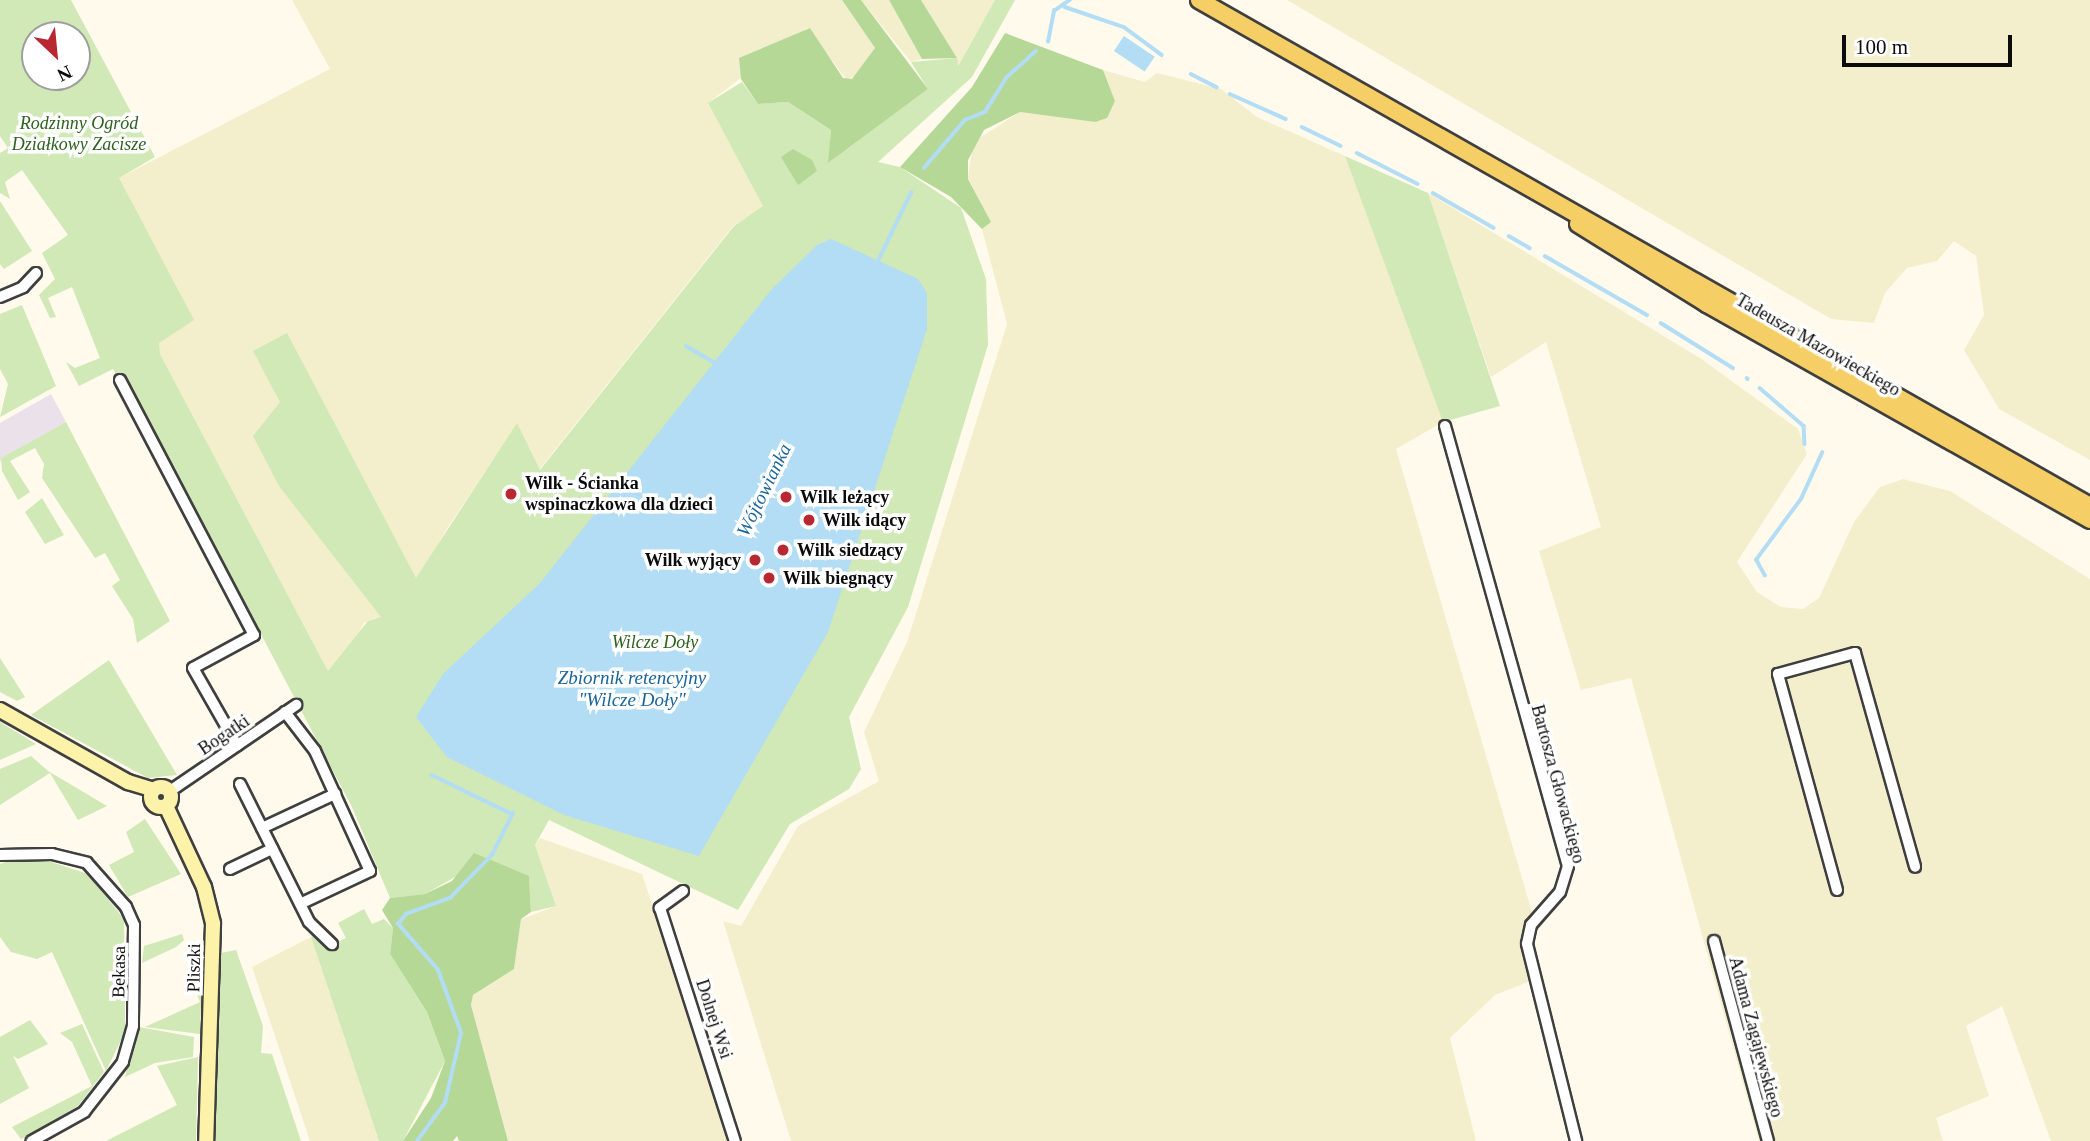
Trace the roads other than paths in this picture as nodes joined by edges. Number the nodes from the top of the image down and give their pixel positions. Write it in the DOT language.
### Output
graph roads {
  1 [pos="1199,0"];
  2 [pos="1534,191"];
  3 [pos="36,272"];
  4 [pos="0,298"];
  5 [pos="120,380"];
  6 [pos="1445,426"];
  7 [pos="2090,506"];
  8 [pos="2090,520"];
  9 [pos="296,705"];
  10 [pos="0,710"];
  11 [pos="285,712"];
  12 [pos="236,745"];
  13 [pos="240,784"];
  14 [pos="154,790"];
  15 [pos="170,791"];
  16 [pos="335,794"];
  17 [pos="166,806"];
  18 [pos="262,828"];
  19 [pos="272,849"];
  20 [pos="0,855"];
  21 [pos="1915,867"];
  22 [pos="230,869"];
  23 [pos="1837,890"];
  24 [pos="683,891"];
  25 [pos="300,904"];
  26 [pos="1714,941"];
  27 [pos="332,944"];
  28 [pos="32,1141"];
  29 [pos="206,1141"];
  30 [pos="735,1141"];
  31 [pos="1576,1141"];
  32 [pos="1768,1141"];
  1 -- 2 [label="main road, Tadeusza Mazowieckiego"];
  2 -- 7 [label="main road, Tadeusza Mazowieckiego"];
  2 -- 8 [label="main road, Tadeusza Mazowieckiego"];
  3 -- 4 [label="street"];
  5 -- 12 [label="street"];
  6 -- 31 [label="street, Bartosza Głowackiego"];
  9 -- 11 [label="street, Bogatki"];
  10 -- 14 [label="street"];
  11 -- 12 [label="street, Bogatki"];
  11 -- 16 [label="street"];
  12 -- 15 [label="street, Bogatki"];
  13 -- 18 [label="street"];
  14 -- 15 [label="street"];
  14 -- 17 [label="street, Pliszki"];
  15 -- 17 [label="street"];
  16 -- 18 [label="street"];
  16 -- 25 [label="street"];
  17 -- 29 [label="street, Pliszki"];
  18 -- 19 [label="street"];
  19 -- 22 [label="street"];
  19 -- 25 [label="street"];
  20 -- 28 [label="street, Bekasa"];
  21 -- 23 [label="street"];
  24 -- 30 [label="street, Dolnej Wsi"];
  25 -- 27 [label="street"];
  26 -- 32 [label="street, Adama Zagajewskiego"];
}
